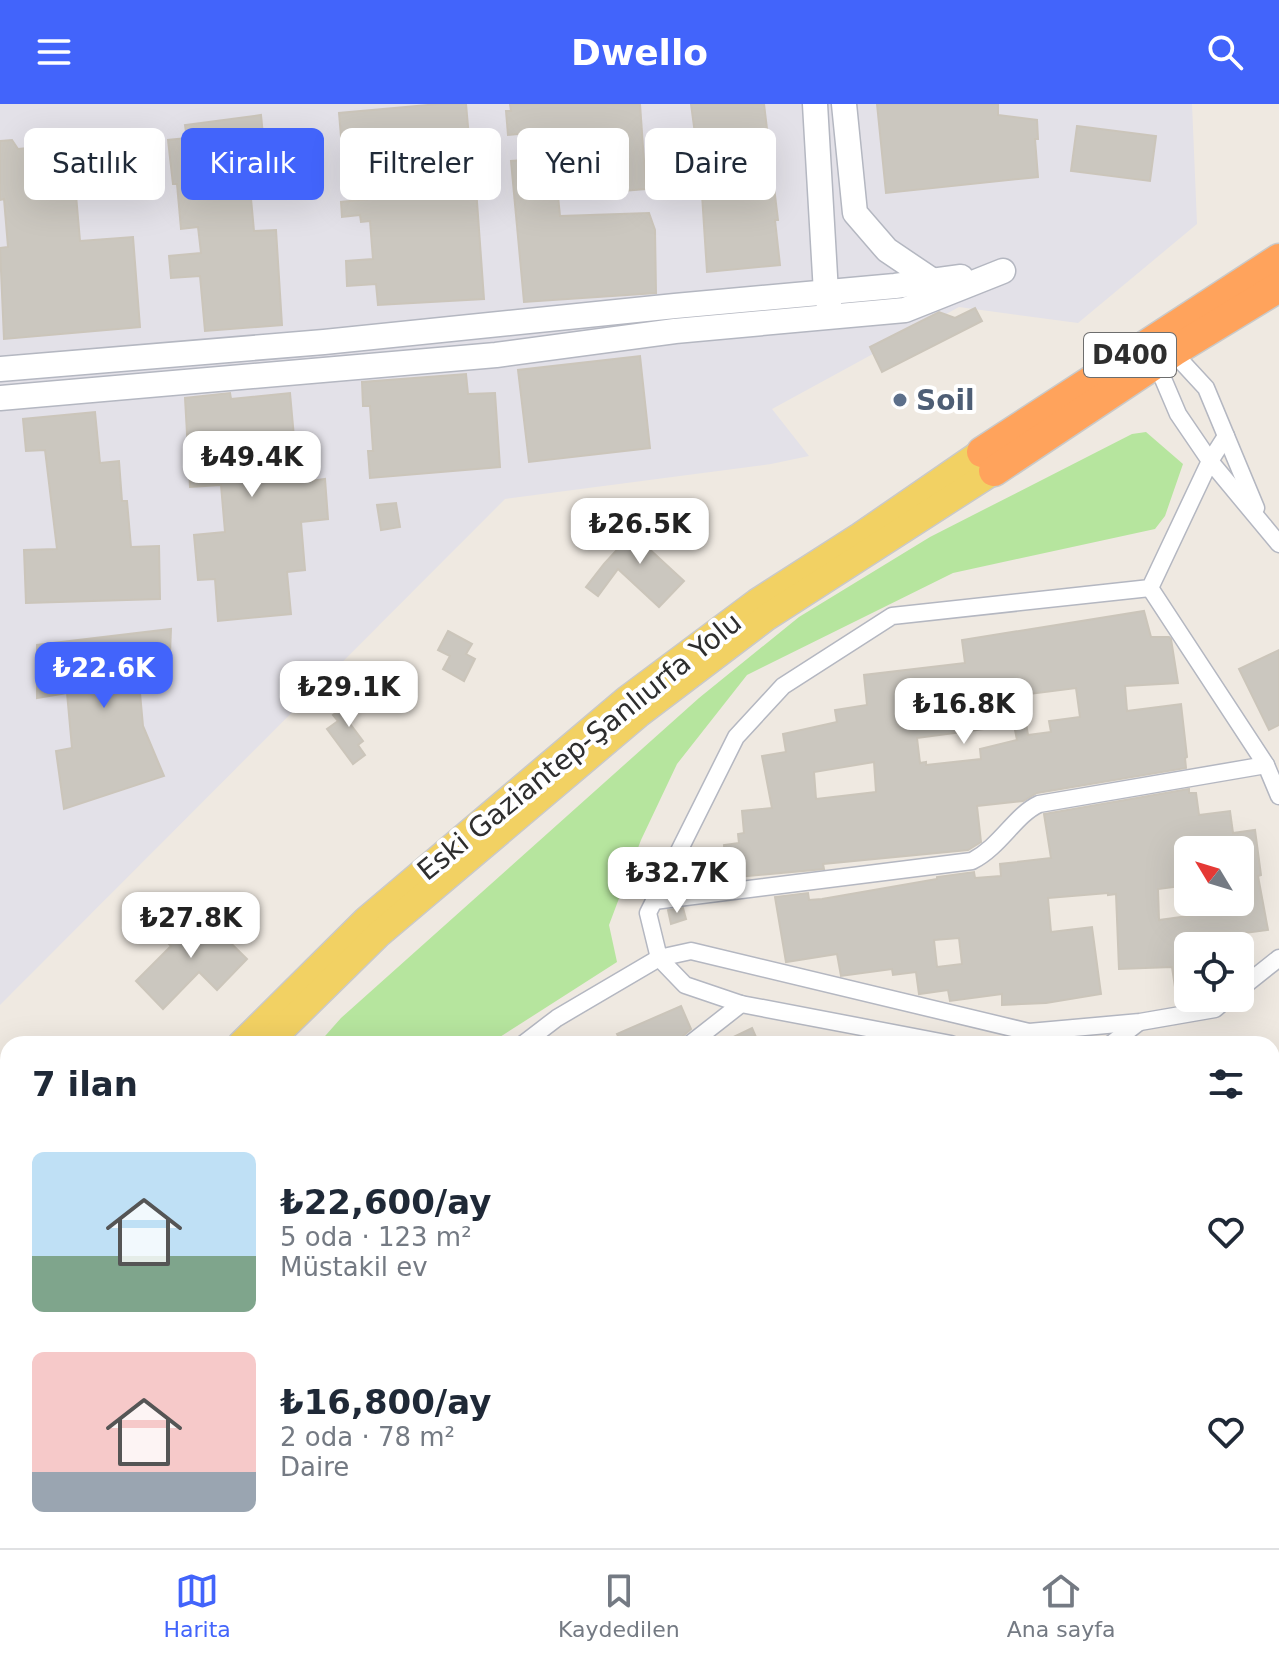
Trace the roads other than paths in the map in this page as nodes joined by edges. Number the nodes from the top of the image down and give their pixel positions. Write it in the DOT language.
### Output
graph roads {
  1 [pos="815,104"];
  2 [pos="844,104"];
  3 [pos="1279,259"];
  4 [pos="933,281"];
  5 [pos="1279,287"];
  6 [pos="826,293"];
  7 [pos="833,318"];
  8 [pos="1162,351"];
  9 [pos="0,369"];
  10 [pos="0,398"];
  11 [pos="1226,436"];
  12 [pos="1210,461"];
  13 [pos="988,462"];
  14 [pos="1279,527"];
  15 [pos="1279,544"];
  16 [pos="1150,588"];
  17 [pos="1266,765"];
  18 [pos="1279,796"];
  19 [pos="654,901"];
  20 [pos="659,958"];
  21 [pos="1279,958"];
  22 [pos="1254,978"];
  23 [pos="741,1004"];
  24 [pos="1198,1012"];
  25 [pos="1140,1022"];
  26 [pos="249,1036"];
  27 [pos="275,1036"];
  28 [pos="533,1036"];
  29 [pos="700,1036"];
  30 [pos="909,1036"];
  31 [pos="1122,1036"];
  1 -- 6 [label="street"];
  2 -- 4 [label="street"];
  3 -- 8 [label="highway, D400"];
  4 -- 6 [label="street"];
  4 -- 7 [label="street"];
  5 -- 8 [label="highway, D400"];
  6 -- 7 [label="street"];
  6 -- 9 [label="street"];
  7 -- 10 [label="street"];
  8 -- 11 [label="street"];
  8 -- 12 [label="street"];
  8 -- 13 [label="highway, D400"];
  11 -- 12 [label="street"];
  11 -- 14 [label="street"];
  12 -- 15 [label="street"];
  12 -- 16 [label="street"];
  13 -- 26 [label="main road, Eski Gaziantep-Şanlıurfa Yolu"];
  13 -- 27 [label="main road, Eski Gaziantep-Şanlıurfa Yolu"];
  16 -- 17 [label="street"];
  16 -- 19 [label="street"];
  17 -- 18 [label="street"];
  17 -- 19 [label="street"];
  19 -- 20 [label="street"];
  20 -- 23 [label="street"];
  20 -- 25 [label="street"];
  20 -- 28 [label="street"];
  21 -- 22 [label="street"];
  23 -- 29 [label="street"];
  23 -- 30 [label="street"];
  24 -- 25 [label="street"];
  25 -- 31 [label="street"];
}
